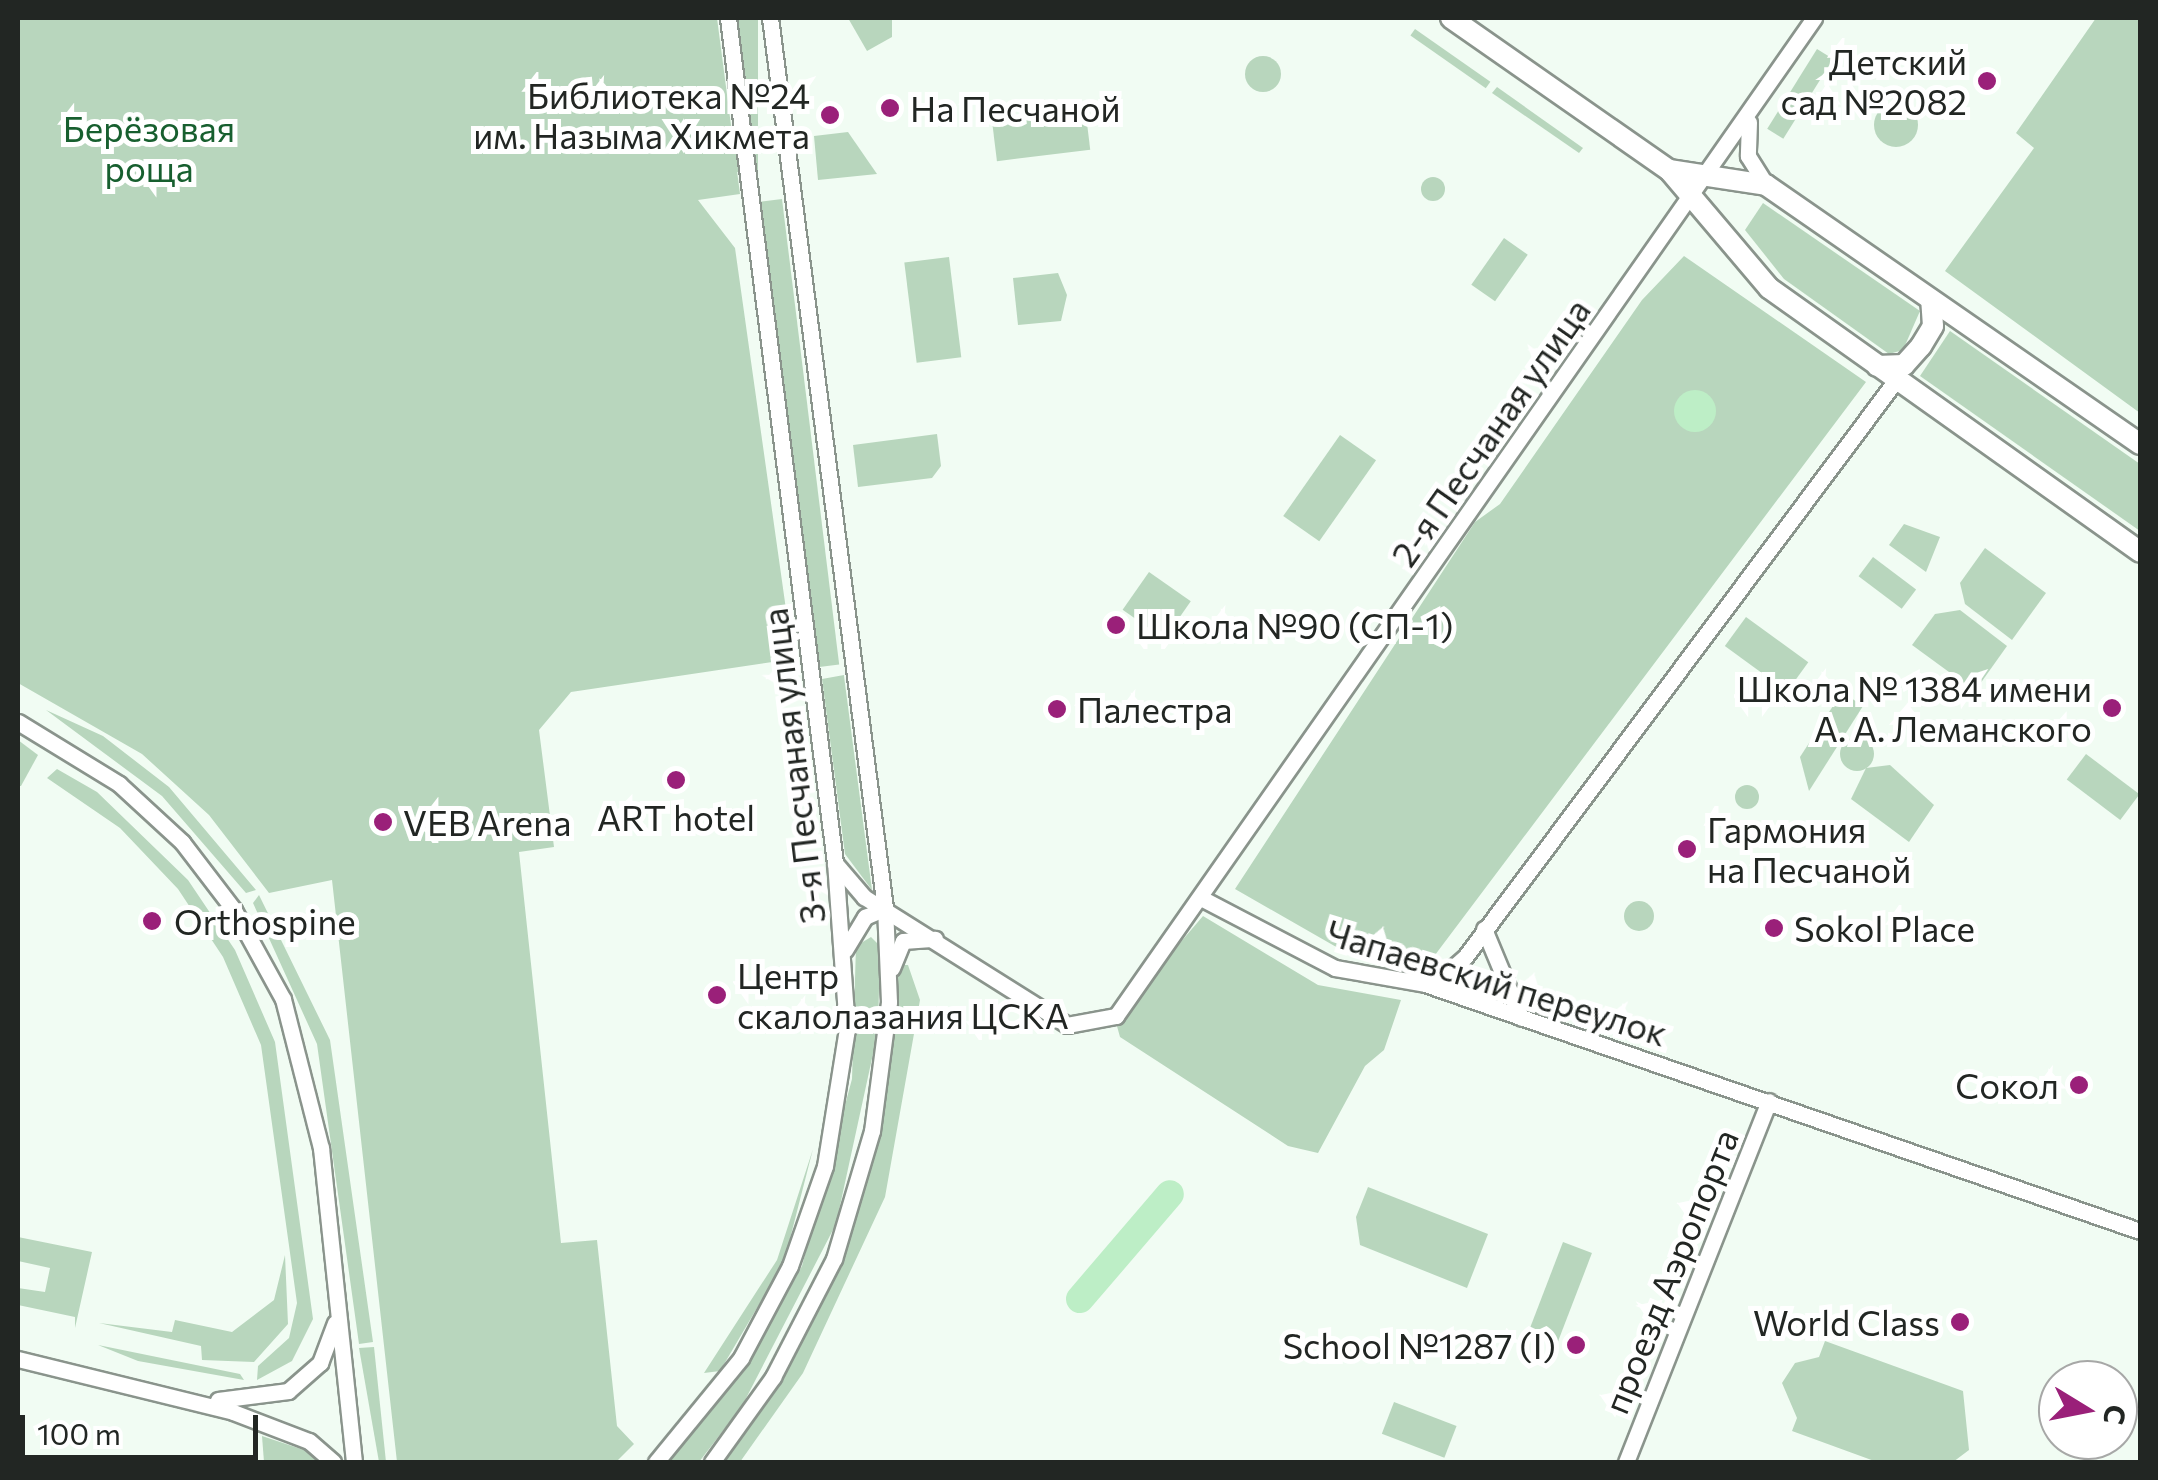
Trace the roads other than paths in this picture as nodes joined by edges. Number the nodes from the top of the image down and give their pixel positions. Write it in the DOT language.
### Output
graph roads {
  1 [pos="728,18"];
  2 [pos="770,18"];
  3 [pos="1451,18"];
  4 [pos="1814,18"];
  5 [pos="1751,114"];
  6 [pos="1669,170"];
  7 [pos="1706,178"];
  8 [pos="1766,186"];
  9 [pos="1691,198"];
  10 [pos="1930,300"];
  11 [pos="1875,366"];
  12 [pos="1896,380"];
  13 [pos="2140,444"];
  14 [pos="2140,552"];
  15 [pos="18,722"];
  16 [pos="835,863"];
  17 [pos="1201,898"];
  18 [pos="885,908"];
  19 [pos="1484,929"];
  20 [pos="938,940"];
  21 [pos="844,950"];
  22 [pos="889,976"];
  23 [pos="1432,986"];
  24 [pos="1520,1018"];
  25 [pos="1769,1101"];
  26 [pos="2140,1231"];
  27 [pos="336,1309"];
  28 [pos="18,1359"];
  29 [pos="187,1398"];
  30 [pos="332,1462"];
  31 [pos="354,1462"];
  32 [pos="656,1462"];
  33 [pos="712,1462"];
  34 [pos="1626,1462"];
  1 -- 16 [label="street, 3-я Песчаная улица"];
  2 -- 18 [label="street, 3-я Песчаная улица"];
  3 -- 6 [label="main road"];
  4 -- 5 [label="street, 2-я Песчаная улица"];
  5 -- 7 [label="street, 2-я Песчаная улица"];
  5 -- 8 [label="street"];
  6 -- 7 [label="main road"];
  6 -- 9 [label="main road"];
  7 -- 8 [label="main road"];
  7 -- 9 [label="street, 2-я Песчаная улица"];
  8 -- 10 [label="main road"];
  9 -- 11 [label="main road"];
  9 -- 17 [label="street, 2-я Песчаная улица"];
  10 -- 11 [label="main road"];
  10 -- 13 [label="main road"];
  11 -- 12 [label="main road"];
  12 -- 14 [label="main road"];
  12 -- 19 [label="street"];
  15 -- 27 [label="street"];
  16 -- 18 [label="street"];
  16 -- 21 [label="street, 3-я Песчаная улица"];
  17 -- 20 [label="street"];
  17 -- 23 [label="street, Чапаевский переулок"];
  18 -- 20 [label="street"];
  18 -- 21 [label="street"];
  18 -- 22 [label="street, 3-я Песчаная улица"];
  19 -- 23 [label="street"];
  19 -- 24 [label="street"];
  20 -- 22 [label="street"];
  21 -- 32 [label="street, 3-я Песчаная улица"];
  22 -- 33 [label="street, 3-я Песчаная улица"];
  23 -- 24 [label="street, Чапаевский переулок"];
  24 -- 25 [label="street, Чапаевский переулок"];
  25 -- 26 [label="street, Чапаевский переулок"];
  25 -- 34 [label="street, проезд Аэропорта"];
  27 -- 29 [label="street"];
  27 -- 31 [label="street"];
  28 -- 29 [label="street"];
  29 -- 30 [label="street"];
}
